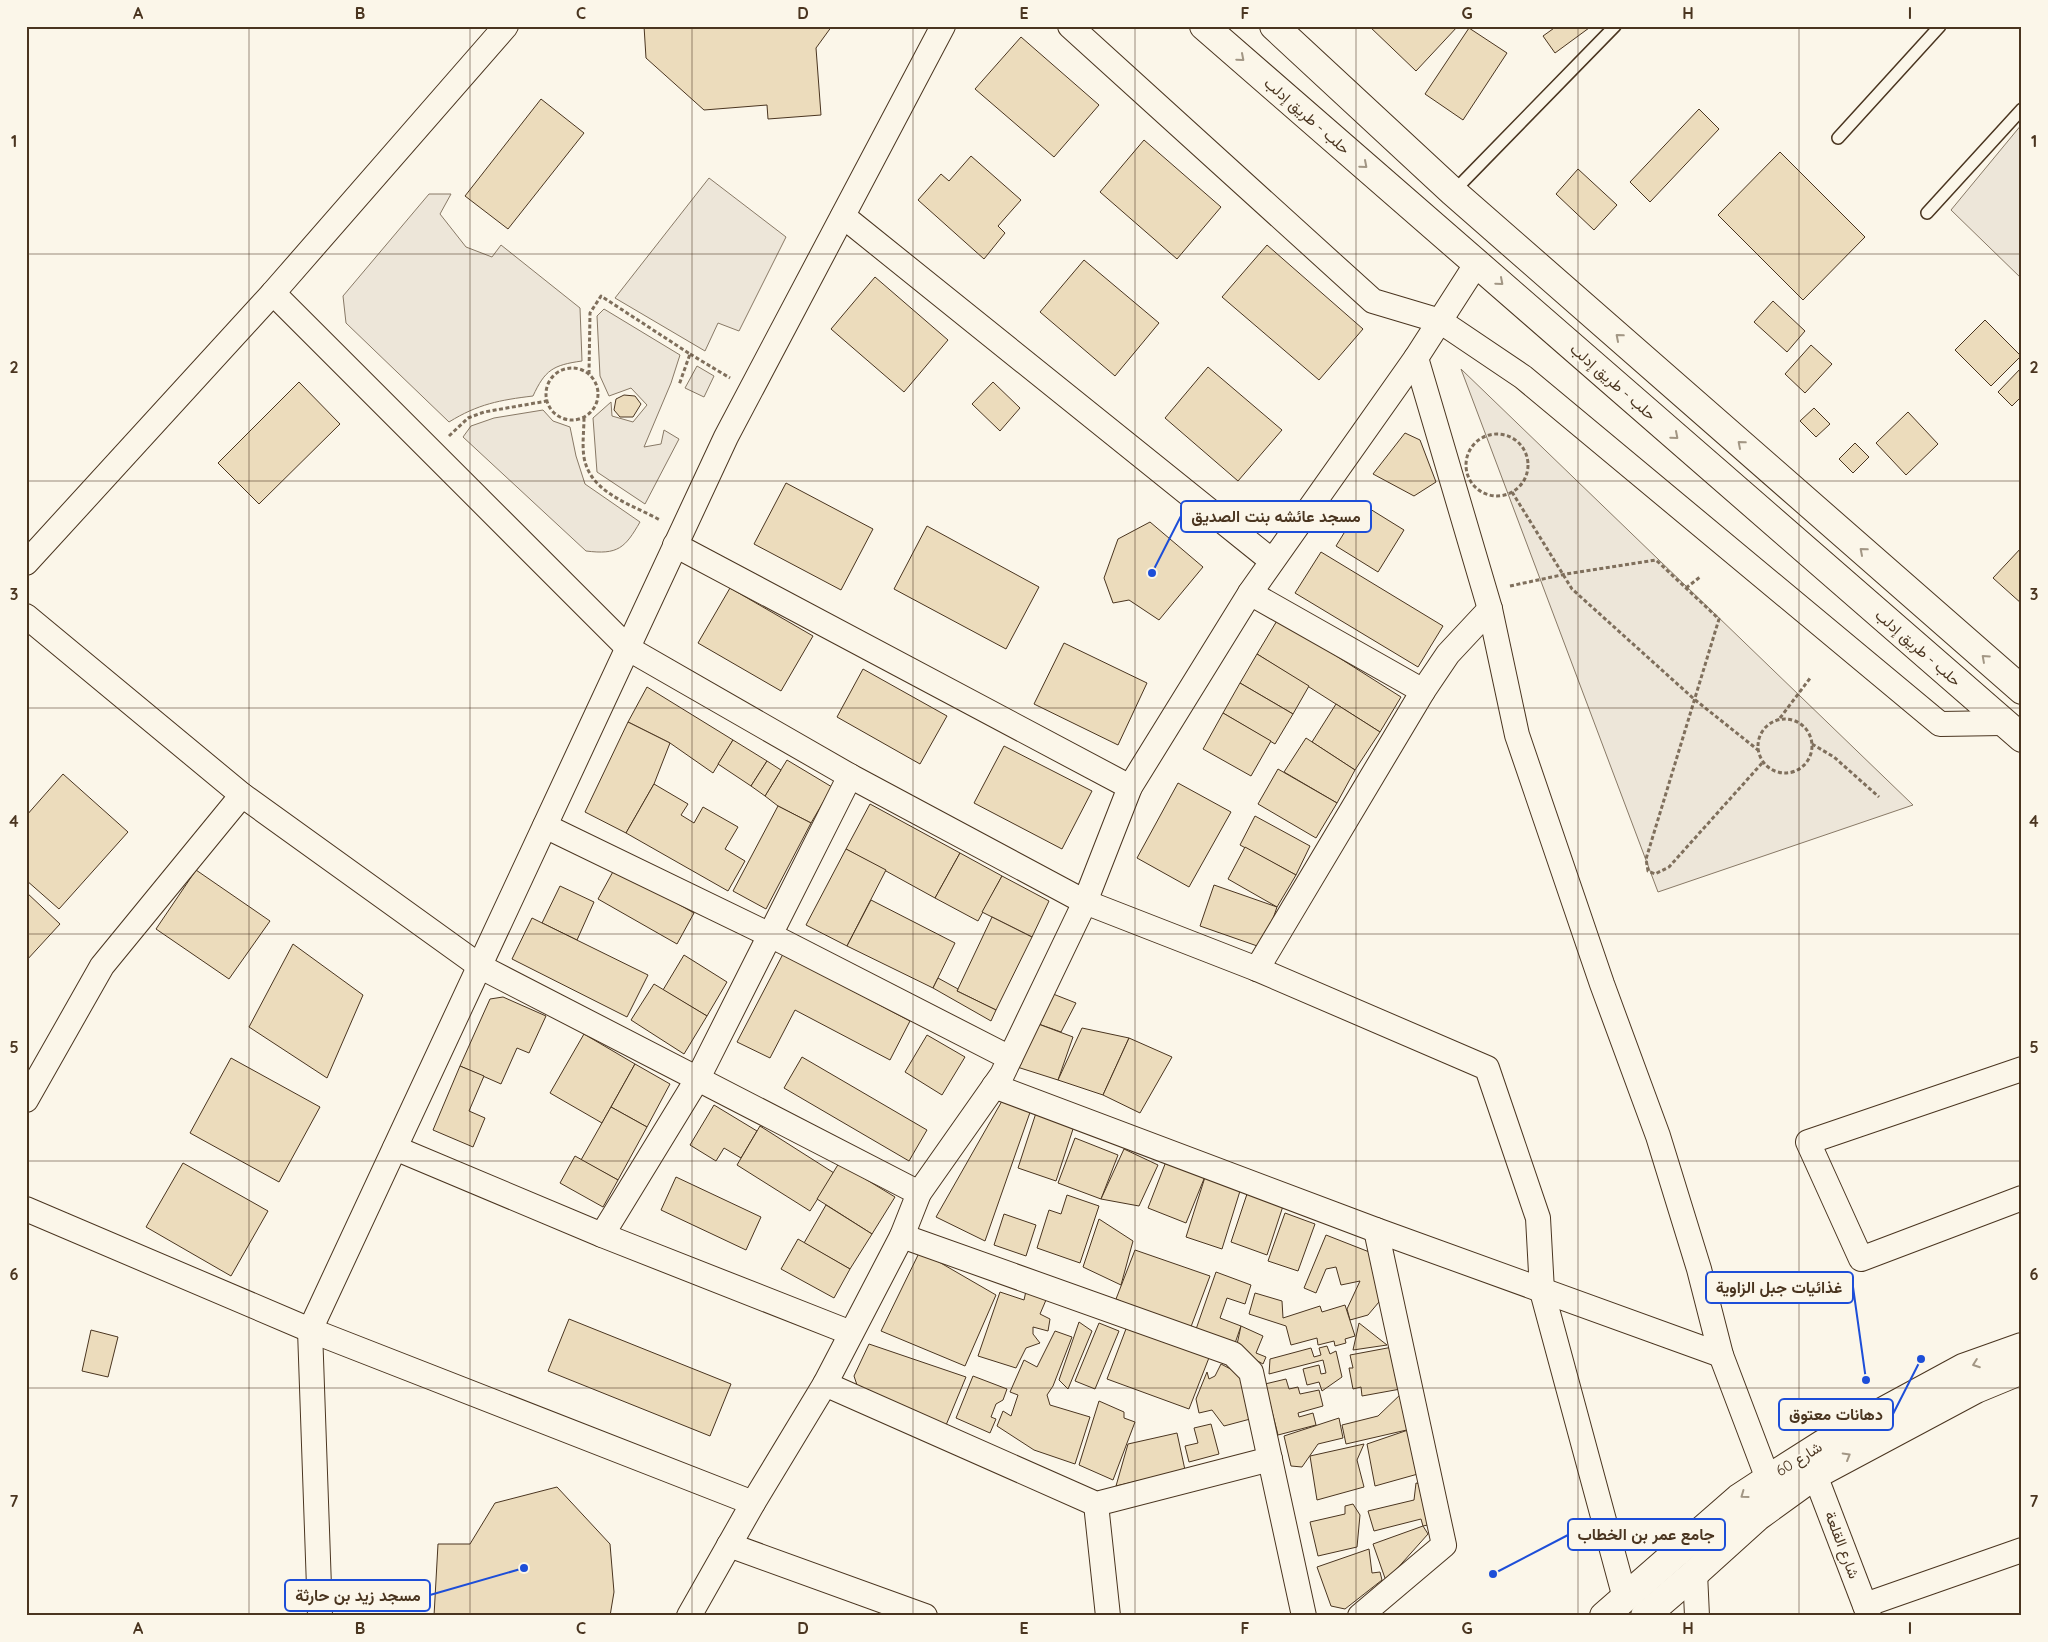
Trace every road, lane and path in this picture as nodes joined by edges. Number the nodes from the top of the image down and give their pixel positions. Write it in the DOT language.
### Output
graph roads {
  1 [pos="506,26"];
  2 [pos="943,26"];
  3 [pos="1070,26"];
  4 [pos="1204,26"];
  5 [pos="1274,26"];
  6 [pos="1615,26"];
  7 [pos="1940,26"];
  8 [pos="2022,110"];
  9 [pos="1838,138"];
  10 [pos="1453,192"];
  11 [pos="1927,213"];
  12 [pos="843,216"];
  13 [pos="1477,263"];
  14 [pos="273,293"];
  15 [pos="1440,321"];
  16 [pos="690,354"];
  17 [pos="1416,358"];
  18 [pos="589,374"];
  19 [pos="679,385"];
  20 [pos="751,390"];
  21 [pos="547,401"];
  22 [pos="584,418"];
  23 [pos="432,452"];
  24 [pos="1512,492"];
  25 [pos="679,539"];
  26 [pos="1272,562"];
  27 [pos="26,563"];
  28 [pos="1564,574"];
  29 [pos="1700,577"];
  30 [pos="1505,587"];
  31 [pos="1686,588"];
  32 [pos="1250,593"];
  33 [pos="1490,609"];
  34 [pos="26,616"];
  35 [pos="629,649"];
  36 [pos="1811,677"];
  37 [pos="2022,690"];
  38 [pos="1423,691"];
  39 [pos="1694,699"];
  40 [pos="1780,719"];
  41 [pos="2012,730"];
  42 [pos="1812,744"];
  43 [pos="1758,750"];
  44 [pos="1762,762"];
  45 [pos="850,776"];
  46 [pos="1130,787"];
  47 [pos="242,795"];
  48 [pos="1879,797"];
  49 [pos="545,826"];
  50 [pos="1085,902"];
  51 [pos="770,935"];
  52 [pos="481,967"];
  53 [pos="1257,969"];
  54 [pos="1010,1058"];
  55 [pos="2022,1069"];
  56 [pos="698,1078"];
  57 [pos="994,1086"];
  58 [pos="26,1100"];
  59 [pos="395,1148"];
  60 [pos="919,1193"];
  61 [pos="2022,1198"];
  62 [pos="26,1209"];
  63 [pos="1376,1230"];
  64 [pos="602,1235"];
  65 [pos="902,1236"];
  66 [pos="1542,1290"];
  67 [pos="310,1330"];
  68 [pos="851,1333"];
  69 [pos="2022,1347"];
  70 [pos="1721,1356"];
  71 [pos="2022,1370"];
  72 [pos="825,1384"];
  73 [pos="1270,1459"];
  74 [pos="1815,1475"];
  75 [pos="1768,1479"];
  76 [pos="753,1503"];
  77 [pos="1096,1504"];
  78 [pos="729,1545"];
  79 [pos="2022,1550"];
  80 [pos="1695,1574"];
  81 [pos="1635,1607"];
  82 [pos="1867,1610"];
  83 [pos="320,1616"];
  84 [pos="689,1616"];
  85 [pos="925,1616"];
  86 [pos="1108,1616"];
  87 [pos="1304,1616"];
  88 [pos="1360,1616"];
  89 [pos="1604,1616"];
  90 [pos="1697,1616"];
  1 -- 14 [label="street"];
  2 -- 12 [label="street"];
  3 -- 15 [label="street"];
  4 -- 13 [label="main road, حلب - طريق إدلب, one-way"];
  5 -- 10 [label="main road"];
  6 -- 10 [label="lane"];
  7 -- 9 [label="lane"];
  8 -- 11 [label="lane"];
  37 -- 10 [label="main road, one-way"];
  12 -- 20 [label="street"];
  12 -- 26 [label="street"];
  13 -- 15 [label="street"];
  13 -- 41 [label="main road, حلب - طريق إدلب, one-way"];
  14 -- 23 [label="street"];
  14 -- 27 [label="street"];
  15 -- 17 [label="street"];
  15 -- 41 [label="street"];
  16 -- 18 [label="path"];
  16 -- 19 [label="path"];
  16 -- 20 [label="path"];
  17 -- 26 [label="street"];
  17 -- 33 [label="street"];
  18 -- 21 [label="path"];
  18 -- 22 [label="path"];
  20 -- 25 [label="street"];
  21 -- 22 [label="path"];
  21 -- 23 [label="path"];
  22 -- 25 [label="path"];
  23 -- 35 [label="street"];
  24 -- 24 [label="path"];
  24 -- 28 [label="path"];
  25 -- 35 [label="street"];
  25 -- 46 [label="street"];
  26 -- 32 [label="street"];
  28 -- 30 [label="path"];
  28 -- 31 [label="path"];
  28 -- 39 [label="path"];
  29 -- 31 [label="path"];
  31 -- 39 [label="path"];
  32 -- 38 [label="street"];
  32 -- 46 [label="street"];
  33 -- 38 [label="street"];
  33 -- 70 [label="street"];
  34 -- 47 [label="street"];
  35 -- 45 [label="street"];
  35 -- 49 [label="street"];
  36 -- 40 [label="path"];
  38 -- 53 [label="street"];
  39 -- 43 [label="path"];
  39 -- 44 [label="path"];
  40 -- 42 [label="path"];
  40 -- 43 [label="path"];
  42 -- 44 [label="path"];
  42 -- 48 [label="path"];
  43 -- 44 [label="path"];
  45 -- 50 [label="street"];
  45 -- 51 [label="street"];
  46 -- 50 [label="street"];
  47 -- 52 [label="street"];
  47 -- 58 [label="street"];
  49 -- 51 [label="street"];
  49 -- 52 [label="street"];
  50 -- 53 [label="street"];
  50 -- 54 [label="street"];
  51 -- 54 [label="street"];
  51 -- 56 [label="street"];
  52 -- 56 [label="street"];
  52 -- 59 [label="street"];
  53 -- 66 [label="street"];
  54 -- 57 [label="street"];
  55 -- 61 [label="street"];
  56 -- 60 [label="street"];
  56 -- 64 [label="street"];
  57 -- 60 [label="street"];
  57 -- 63 [label="street"];
  59 -- 64 [label="street"];
  59 -- 67 [label="street"];
  60 -- 65 [label="street"];
  62 -- 67 [label="street"];
  63 -- 66 [label="street"];
  63 -- 88 [label="street"];
  64 -- 68 [label="street"];
  65 -- 68 [label="street"];
  65 -- 73 [label="street"];
  66 -- 70 [label="street"];
  66 -- 81 [label="street"];
  67 -- 76 [label="street"];
  67 -- 83 [label="street"];
  68 -- 72 [label="street"];
  69 -- 75 [label="main road, شارع 60, one-way"];
  70 -- 75 [label="street"];
  74 -- 71 [label="main road, شارع 60, one-way"];
  72 -- 76 [label="street"];
  72 -- 77 [label="street"];
  73 -- 77 [label="street"];
  73 -- 87 [label="street"];
  74 -- 80 [label="main road, شارع 60"];
  74 -- 82 [label="street, شارع القلعة"];
  75 -- 81 [label="main road, شارع 60, one-way"];
  76 -- 78 [label="street"];
  77 -- 86 [label="street"];
  78 -- 84 [label="street"];
  78 -- 85 [label="street"];
  79 -- 82 [label="street"];
  80 -- 81 [label="main road, شارع 60"];
  80 -- 90 [label="street"];
  81 -- 89 [label="main road, شارع 60"];
}
